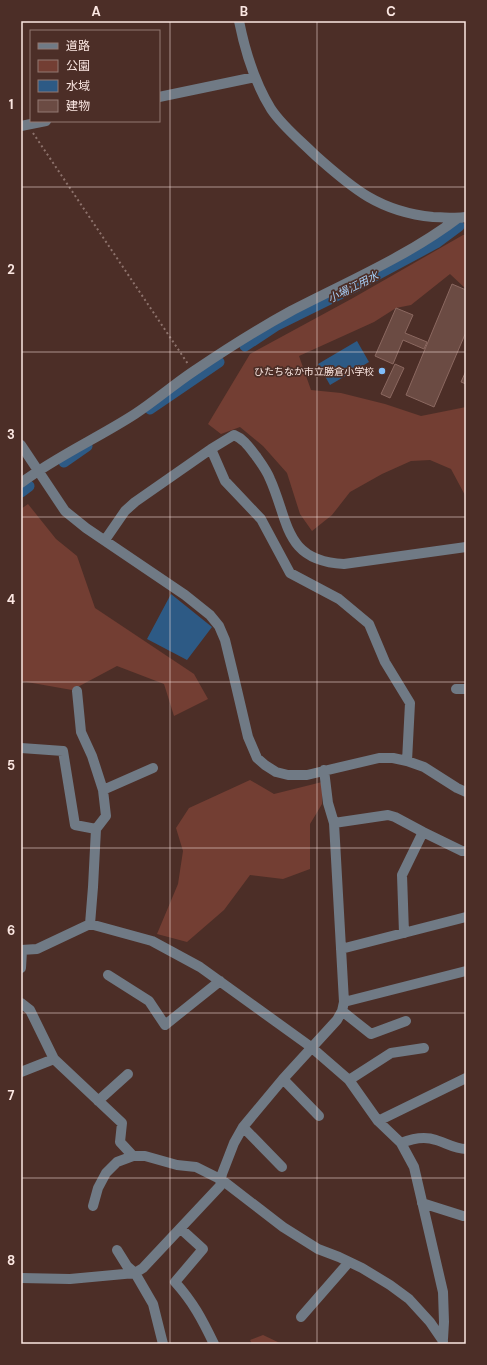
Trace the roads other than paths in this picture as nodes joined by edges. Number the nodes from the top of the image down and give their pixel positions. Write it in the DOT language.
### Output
graph roads {
  1 [pos="239,21"];
  2 [pos="255,77"];
  3 [pos="160,97"];
  4 [pos="40,122"];
  5 [pos="24,125"];
  6 [pos="462,218"];
  7 [pos="21,445"];
  8 [pos="211,449"];
  9 [pos="38,470"];
  10 [pos="21,483"];
  11 [pos="104,540"];
  12 [pos="466,546"];
  13 [pos="77,691"];
  14 [pos="21,748"];
  15 [pos="407,761"];
  16 [pos="153,768"];
  17 [pos="324,770"];
  18 [pos="103,790"];
  19 [pos="466,792"];
  20 [pos="334,823"];
  21 [pos="96,829"];
  22 [pos="423,832"];
  23 [pos="466,851"];
  24 [pos="466,917"];
  25 [pos="90,924"];
  26 [pos="404,933"];
  27 [pos="341,949"];
  28 [pos="21,950"];
  29 [pos="21,968"];
  30 [pos="466,971"];
  31 [pos="108,975"];
  32 [pos="220,981"];
  33 [pos="21,1003"];
  34 [pos="343,1007"];
  35 [pos="406,1020"];
  36 [pos="311,1047"];
  37 [pos="424,1048"];
  38 [pos="54,1059"];
  39 [pos="21,1072"];
  40 [pos="128,1074"];
  41 [pos="466,1078"];
  42 [pos="283,1079"];
  43 [pos="350,1080"];
  44 [pos="98,1101"];
  45 [pos="319,1116"];
  46 [pos="378,1121"];
  47 [pos="243,1127"];
  48 [pos="401,1143"];
  49 [pos="466,1150"];
  50 [pos="133,1156"];
  51 [pos="282,1167"];
  52 [pos="222,1180"];
  53 [pos="422,1203"];
  54 [pos="93,1206"];
  55 [pos="463,1216"];
  56 [pos="181,1229"];
  57 [pos="118,1250"];
  58 [pos="349,1262"];
  59 [pos="135,1273"];
  60 [pos="21,1278"];
  61 [pos="301,1317"];
  62 [pos="444,1342"];
  63 [pos="163,1344"];
  64 [pos="214,1344"];
  1 -- 2 [label="street"];
  2 -- 3 [label="street"];
  2 -- 6 [label="street"];
  4 -- 5 [label="street"];
  6 -- 9 [label="street"];
  7 -- 9 [label="street"];
  8 -- 11 [label="street"];
  8 -- 12 [label="street"];
  8 -- 15 [label="street"];
  9 -- 10 [label="street"];
  9 -- 11 [label="street"];
  11 -- 17 [label="street"];
  13 -- 18 [label="street"];
  14 -- 21 [label="street"];
  15 -- 17 [label="street"];
  15 -- 19 [label="street"];
  16 -- 18 [label="street"];
  17 -- 20 [label="street"];
  18 -- 21 [label="street"];
  20 -- 22 [label="street"];
  20 -- 27 [label="street"];
  21 -- 25 [label="street"];
  22 -- 23 [label="street"];
  22 -- 26 [label="street"];
  24 -- 26 [label="street"];
  25 -- 28 [label="street"];
  25 -- 32 [label="street"];
  26 -- 27 [label="street"];
  27 -- 34 [label="street"];
  28 -- 29 [label="street"];
  30 -- 34 [label="street"];
  31 -- 32 [label="street"];
  32 -- 36 [label="street"];
  33 -- 38 [label="street"];
  34 -- 35 [label="street"];
  34 -- 36 [label="street"];
  36 -- 42 [label="street"];
  36 -- 43 [label="street"];
  37 -- 43 [label="street"];
  38 -- 39 [label="street"];
  38 -- 44 [label="street"];
  40 -- 44 [label="street"];
  41 -- 46 [label="street"];
  42 -- 45 [label="street"];
  42 -- 47 [label="street"];
  43 -- 46 [label="street"];
  44 -- 50 [label="street"];
  46 -- 48 [label="street"];
  47 -- 51 [label="street"];
  47 -- 52 [label="street"];
  48 -- 49 [label="street"];
  48 -- 53 [label="street"];
  50 -- 52 [label="street"];
  50 -- 54 [label="street"];
  52 -- 56 [label="street"];
  52 -- 58 [label="street"];
  53 -- 55 [label="street"];
  53 -- 62 [label="street"];
  56 -- 59 [label="street"];
  56 -- 64 [label="street"];
  57 -- 59 [label="street"];
  58 -- 61 [label="street"];
  58 -- 62 [label="street"];
  59 -- 60 [label="street"];
  59 -- 63 [label="street"];
}
